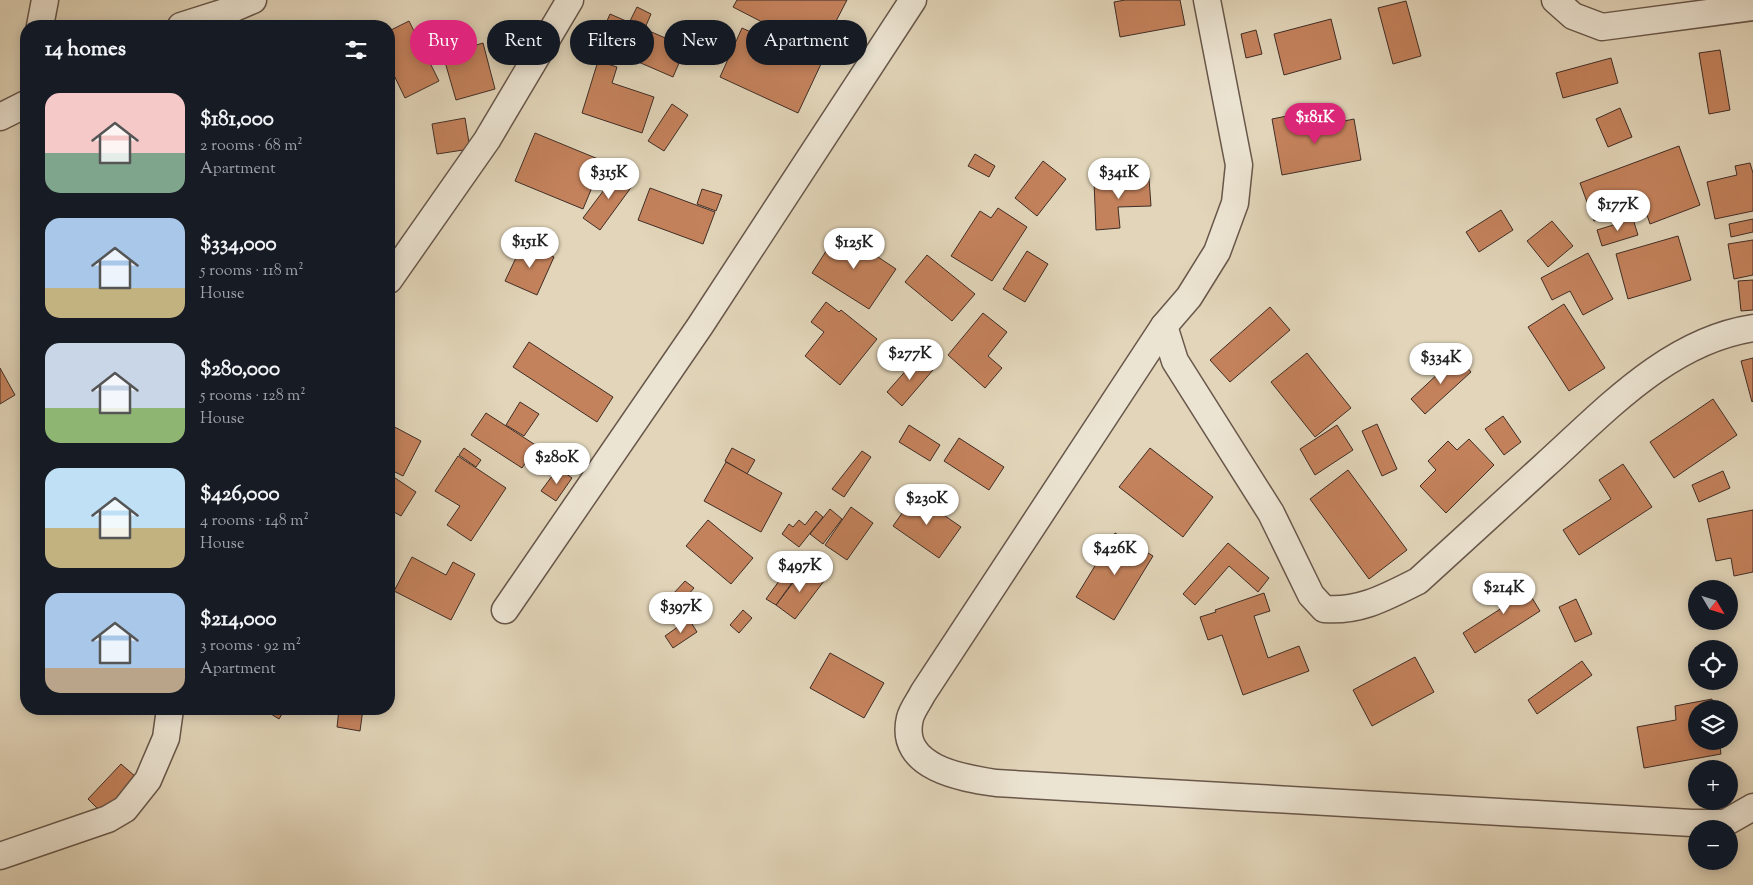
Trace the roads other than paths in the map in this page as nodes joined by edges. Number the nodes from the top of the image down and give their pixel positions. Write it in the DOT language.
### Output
graph roads {
  1 [pos="45,0"];
  2 [pos="253,0"];
  3 [pos="570,0"];
  4 [pos="913,0"];
  5 [pos="1207,0"];
  6 [pos="1556,0"];
  7 [pos="1753,7"];
  8 [pos="41,20"];
  9 [pos="200,20"];
  10 [pos="20,107"];
  11 [pos="0,117"];
  12 [pos="395,272"];
  13 [pos="1164,326"];
  14 [pos="1753,328"];
  15 [pos="504,610"];
  16 [pos="169,715"];
  17 [pos="1753,806"];
  18 [pos="0,853"];
  1 -- 8 [label="street"];
  2 -- 9 [label="street"];
  3 -- 12 [label="street"];
  4 -- 15 [label="street"];
  5 -- 13 [label="street"];
  6 -- 7 [label="street"];
  10 -- 11 [label="street"];
  13 -- 14 [label="street"];
  13 -- 17 [label="street"];
  16 -- 18 [label="street"];
}
